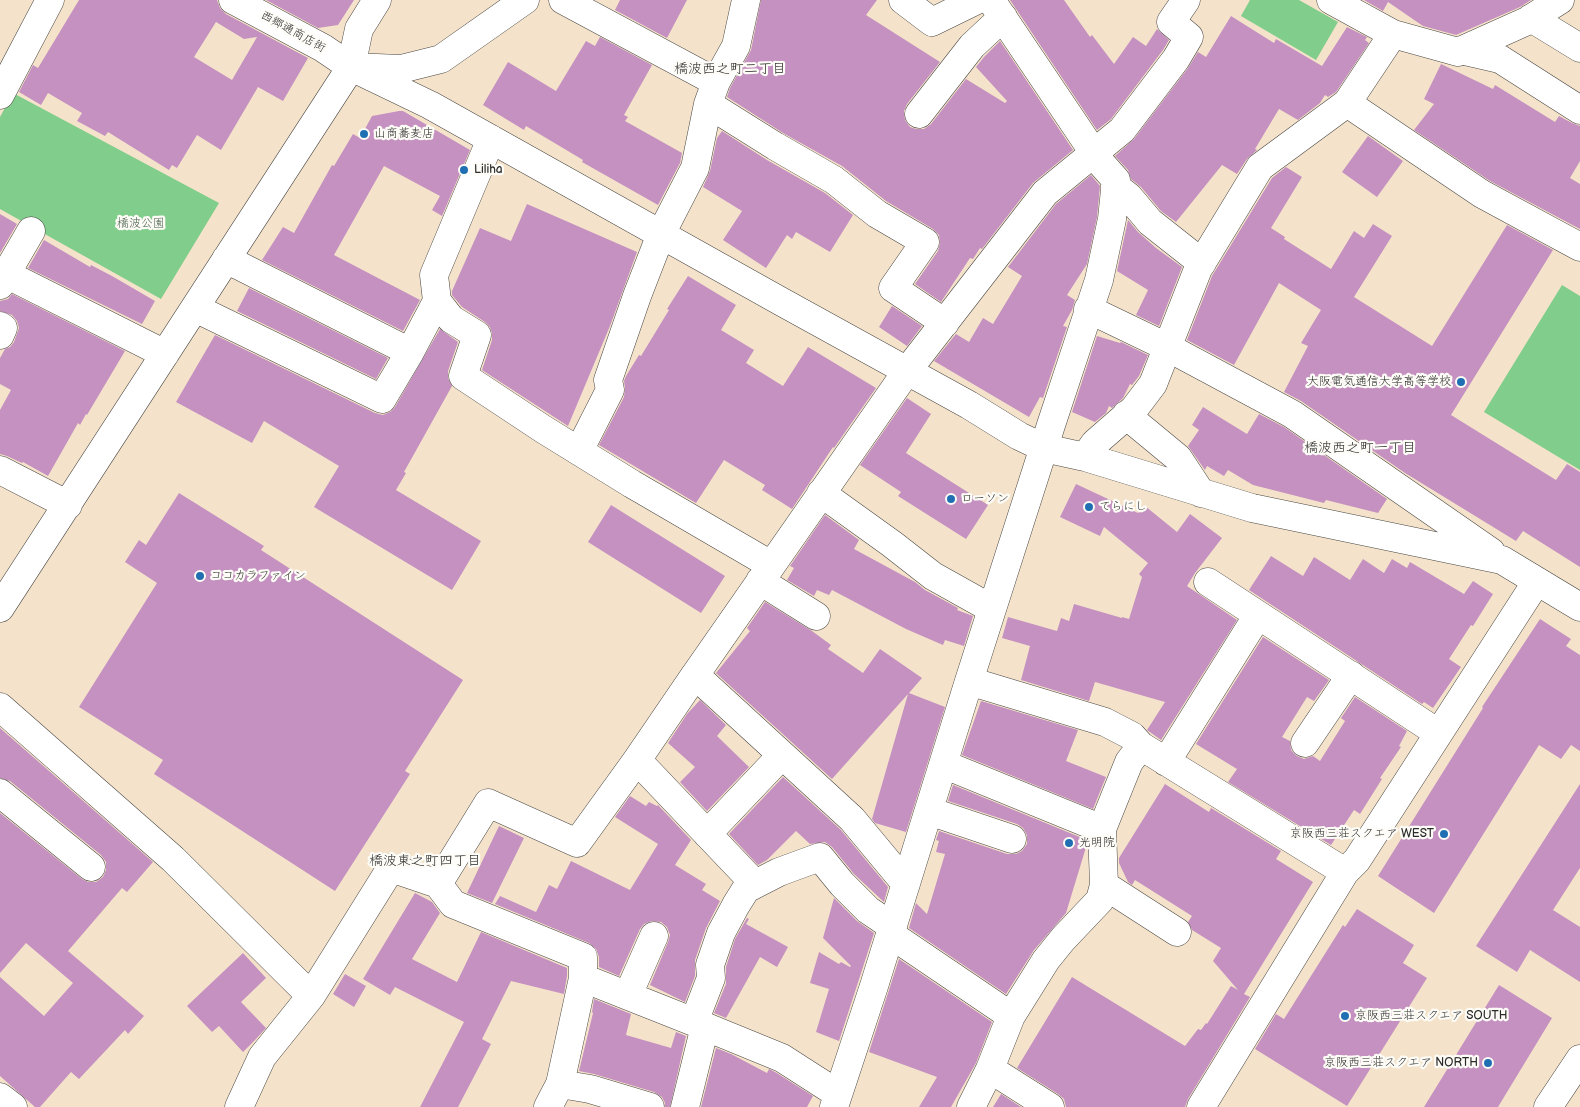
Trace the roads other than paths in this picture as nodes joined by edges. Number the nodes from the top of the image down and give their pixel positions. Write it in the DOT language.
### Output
graph roads {
  1 [pos="50,0"];
  2 [pos="233,0"];
  3 [pos="377,0"];
  4 [pos="524,0"];
  5 [pos="563,0"];
  6 [pos="746,0"];
  7 [pos="903,0"];
  8 [pos="976,0"];
  9 [pos="1186,0"];
  10 [pos="1331,0"];
  11 [pos="1560,0"];
  12 [pos="997,9"];
  13 [pos="1531,18"];
  14 [pos="1394,34"];
  15 [pos="1580,48"];
  16 [pos="1461,50"];
  17 [pos="350,67"];
  18 [pos="712,93"];
  19 [pos="0,95"];
  20 [pos="1347,103"];
  21 [pos="1580,110"];
  22 [pos="919,114"];
  23 [pos="491,139"];
  24 [pos="1094,152"];
  25 [pos="1115,186"];
  26 [pos="31,230"];
  27 [pos="661,234"];
  28 [pos="1580,248"];
  29 [pos="226,259"];
  30 [pos="1202,263"];
  31 [pos="3,280"];
  32 [pos="437,301"];
  33 [pos="195,308"];
  34 [pos="1088,309"];
  35 [pos="945,323"];
  36 [pos="0,326"];
  37 [pos="0,334"];
  38 [pos="1167,347"];
  39 [pos="410,352"];
  40 [pos="165,354"];
  41 [pos="907,371"];
  42 [pos="1126,415"];
  43 [pos="1044,448"];
  44 [pos="579,451"];
  45 [pos="1085,457"];
  46 [pos="0,470"];
  47 [pos="1201,492"];
  48 [pos="821,493"];
  49 [pos="68,505"];
  50 [pos="1502,560"];
  51 [pos="766,573"];
  52 [pos="1537,581"];
  53 [pos="1208,582"];
  54 [pos="3,597"];
  55 [pos="1580,607"];
  56 [pos="992,610"];
  57 [pos="1258,615"];
  58 [pos="816,616"];
  59 [pos="695,675"];
  60 [pos="1350,675"];
  61 [pos="969,681"];
  62 [pos="0,707"];
  63 [pos="1438,733"];
  64 [pos="1305,743"];
  65 [pos="1141,746"];
  66 [pos="782,755"];
  67 [pos="637,760"];
  68 [pos="1166,762"];
  69 [pos="943,764"];
  70 [pos="0,793"];
  71 [pos="929,811"];
  72 [pos="1102,830"];
  73 [pos="707,834"];
  74 [pos="1012,839"];
  75 [pos="91,867"];
  76 [pos="1345,872"];
  77 [pos="438,884"];
  78 [pos="755,884"];
  79 [pos="906,884"];
  80 [pos="1104,885"];
  81 [pos="892,930"];
  82 [pos="1177,932"];
  83 [pos="654,936"];
  84 [pos="583,978"];
  85 [pos="628,995"];
  86 [pos="311,996"];
  87 [pos="1011,1016"];
  88 [pos="700,1024"];
  89 [pos="1580,1059"];
  90 [pos="990,1069"];
  91 [pos="554,1095"];
  92 [pos="0,1097"];
  93 [pos="836,1100"];
  94 [pos="13,1107"];
  95 [pos="239,1107"];
  96 [pos="650,1107"];
  97 [pos="685,1107"];
  98 [pos="971,1107"];
  99 [pos="1050,1107"];
  100 [pos="1201,1107"];
  101 [pos="1548,1107"];
  1 -- 19 [label="street"];
  2 -- 17 [label="street, 西郷通商店街"];
  3 -- 17 [label="street"];
  4 -- 17 [label="street"];
  5 -- 18 [label="street"];
  6 -- 18 [label="street"];
  7 -- 8 [label="street"];
  9 -- 24 [label="street"];
  10 -- 14 [label="street"];
  11 -- 13 [label="street"];
  12 -- 22 [label="street"];
  12 -- 24 [label="street"];
  13 -- 15 [label="street"];
  13 -- 16 [label="street"];
  14 -- 16 [label="street"];
  14 -- 20 [label="street"];
  16 -- 21 [label="street"];
  17 -- 23 [label="street, 西郷通商店街"];
  17 -- 29 [label="street"];
  18 -- 27 [label="street"];
  18 -- 35 [label="street"];
  20 -- 28 [label="street"];
  20 -- 30 [label="street"];
  23 -- 27 [label="street, 西郷通商店街"];
  23 -- 32 [label="street"];
  24 -- 25 [label="street"];
  24 -- 35 [label="street"];
  25 -- 30 [label="street"];
  25 -- 34 [label="street"];
  26 -- 31 [label="street"];
  27 -- 41 [label="street, 西郷通商店街"];
  27 -- 44 [label="street"];
  29 -- 33 [label="street"];
  29 -- 39 [label="street"];
  30 -- 38 [label="street"];
  31 -- 40 [label="street"];
  32 -- 39 [label="street"];
  32 -- 44 [label="street"];
  33 -- 39 [label="street"];
  33 -- 40 [label="street"];
  34 -- 38 [label="street"];
  34 -- 43 [label="street"];
  35 -- 41 [label="street"];
  36 -- 37 [label="street"];
  38 -- 42 [label="street"];
  38 -- 50 [label="street"];
  40 -- 49 [label="street"];
  41 -- 43 [label="street, 西郷通商店街"];
  41 -- 48 [label="street"];
  42 -- 45 [label="street"];
  42 -- 47 [label="street"];
  43 -- 45 [label="street, 西郷通商店街"];
  43 -- 56 [label="street"];
  44 -- 51 [label="street"];
  45 -- 47 [label="street, 西郷通商店街"];
  46 -- 49 [label="street"];
  47 -- 50 [label="street, 西郷通商店街"];
  48 -- 51 [label="street"];
  48 -- 56 [label="street"];
  49 -- 54 [label="street"];
  50 -- 52 [label="street"];
  51 -- 58 [label="street"];
  51 -- 59 [label="street"];
  52 -- 55 [label="street"];
  52 -- 63 [label="street"];
  53 -- 57 [label="street"];
  56 -- 61 [label="street"];
  57 -- 60 [label="street"];
  57 -- 68 [label="street"];
  59 -- 66 [label="street"];
  59 -- 67 [label="street"];
  60 -- 63 [label="street"];
  60 -- 64 [label="street"];
  61 -- 65 [label="street"];
  61 -- 69 [label="street"];
  62 -- 86 [label="street"];
  63 -- 76 [label="street"];
  65 -- 68 [label="street"];
  65 -- 72 [label="street"];
  66 -- 73 [label="street"];
  66 -- 79 [label="street"];
  67 -- 73 [label="street"];
  67 -- 77 [label="street"];
  68 -- 76 [label="street"];
  69 -- 71 [label="street"];
  69 -- 72 [label="street"];
  70 -- 75 [label="street"];
  71 -- 74 [label="street"];
  71 -- 79 [label="street"];
  72 -- 80 [label="street"];
  73 -- 78 [label="street"];
  76 -- 100 [label="street"];
  77 -- 84 [label="street"];
  77 -- 86 [label="street"];
  78 -- 81 [label="street"];
  78 -- 88 [label="street"];
  79 -- 81 [label="street"];
  80 -- 82 [label="street"];
  80 -- 87 [label="street"];
  81 -- 87 [label="street"];
  81 -- 93 [label="street"];
  83 -- 85 [label="street"];
  84 -- 85 [label="street"];
  84 -- 91 [label="street"];
  85 -- 88 [label="street"];
  86 -- 95 [label="street"];
  87 -- 90 [label="street"];
  88 -- 93 [label="street"];
  88 -- 97 [label="street"];
  89 -- 101 [label="street"];
  90 -- 98 [label="street"];
  90 -- 99 [label="street"];
  91 -- 96 [label="street"];
  92 -- 94 [label="street"];
}
